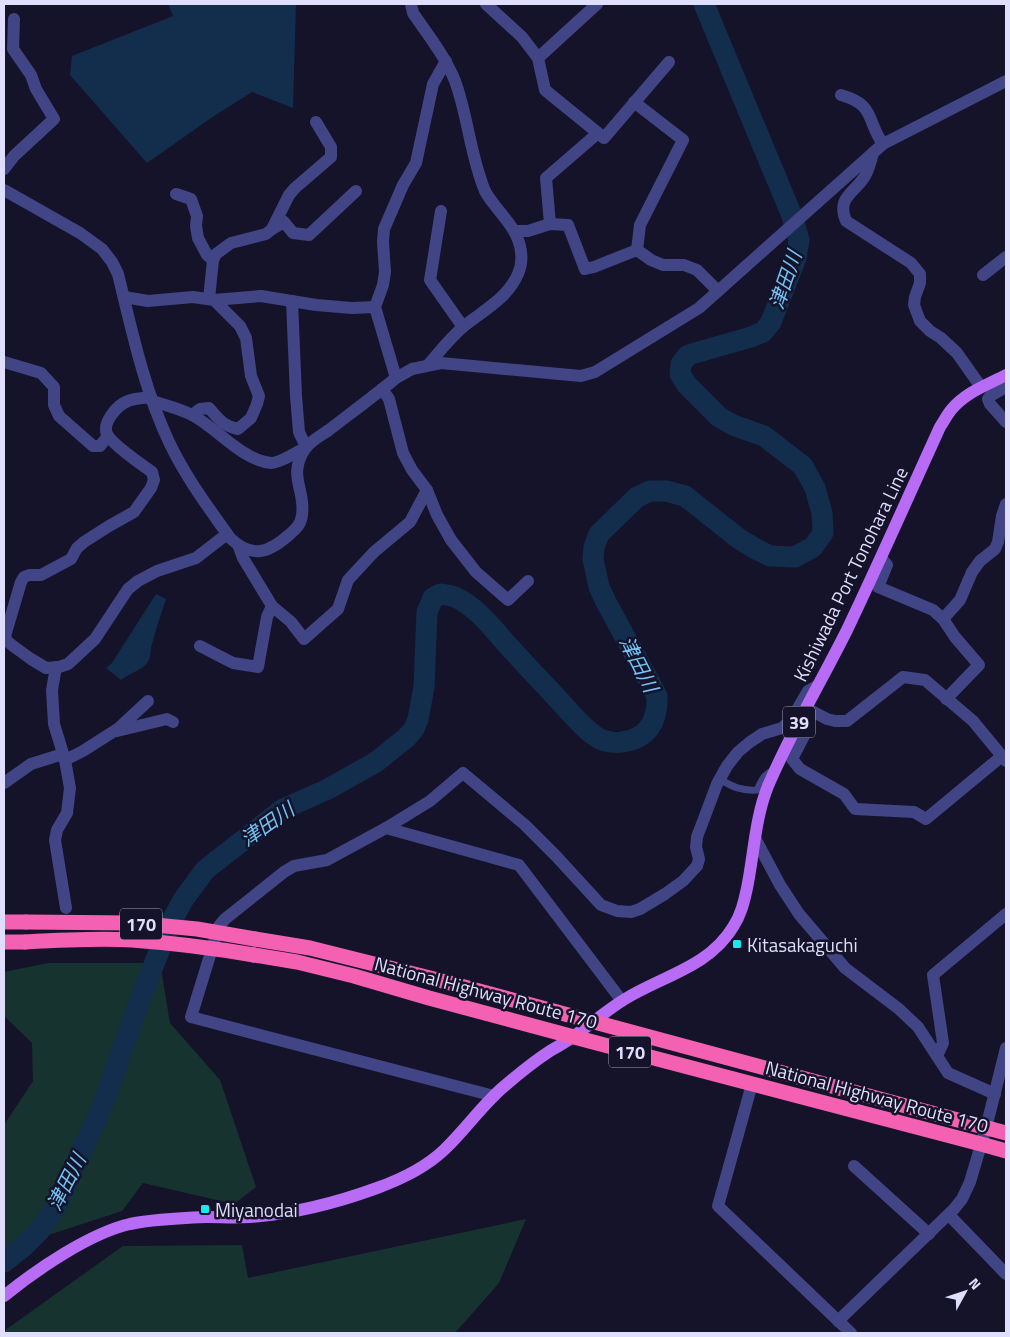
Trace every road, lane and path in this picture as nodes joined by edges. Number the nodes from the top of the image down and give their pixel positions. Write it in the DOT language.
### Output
graph roads {
  1 [pos="411,4"];
  2 [pos="486,4"];
  3 [pos="597,4"];
  4 [pos="14,19"];
  5 [pos="538,58"];
  6 [pos="446,61"];
  7 [pos="669,62"];
  8 [pos="1006,81"];
  9 [pos="842,95"];
  10 [pos="634,102"];
  11 [pos="316,122"];
  12 [pos="598,133"];
  13 [pos="878,148"];
  14 [pos="4,168"];
  15 [pos="4,190"];
  16 [pos="356,191"];
  17 [pos="176,194"];
  18 [pos="441,211"];
  19 [pos="550,224"];
  20 [pos="272,229"];
  21 [pos="515,231"];
  22 [pos="637,250"];
  23 [pos="1006,257"];
  24 [pos="213,260"];
  25 [pos="983,275"];
  26 [pos="718,291"];
  27 [pos="124,297"];
  28 [pos="211,299"];
  29 [pos="292,302"];
  30 [pos="375,307"];
  31 [pos="463,327"];
  32 [pos="4,362"];
  33 [pos="428,365"];
  34 [pos="1006,375"];
  35 [pos="396,378"];
  36 [pos="981,387"];
  37 [pos="1006,387"];
  38 [pos="382,389"];
  39 [pos="152,399"];
  40 [pos="192,415"];
  41 [pos="1006,422"];
  42 [pos="108,436"];
  43 [pos="306,447"];
  44 [pos="428,490"];
  45 [pos="1006,504"];
  46 [pos="228,534"];
  47 [pos="1002,544"];
  48 [pos="239,547"];
  49 [pos="880,558"];
  50 [pos="528,581"];
  51 [pos="272,606"];
  52 [pos="943,619"];
  53 [pos="5,639"];
  54 [pos="200,646"];
  55 [pos="56,667"];
  56 [pos="817,686"];
  57 [pos="946,699"];
  58 [pos="148,701"];
  59 [pos="806,708"];
  60 [pos="173,722"];
  61 [pos="798,723"];
  62 [pos="112,732"];
  63 [pos="64,757"];
  64 [pos="1004,758"];
  65 [pos="775,770"];
  66 [pos="720,779"];
  67 [pos="4,783"];
  68 [pos="386,828"];
  69 [pos="755,838"];
  70 [pos="66,908"];
  71 [pos="1006,914"];
  72 [pos="4,922"];
  73 [pos="4,942"];
  74 [pos="622,1001"];
  75 [pos="594,1021"];
  76 [pos="574,1037"];
  77 [pos="1006,1048"];
  78 [pos="937,1056"];
  79 [pos="752,1084"];
  80 [pos="994,1094"];
  81 [pos="494,1096"];
  82 [pos="986,1128"];
  83 [pos="1006,1133"];
  84 [pos="981,1144"];
  85 [pos="1006,1152"];
  86 [pos="854,1166"];
  87 [pos="949,1215"];
  88 [pos="929,1234"];
  89 [pos="1006,1274"];
  90 [pos="4,1296"];
  91 [pos="838,1321"];
  92 [pos="851,1333"];
  1 -- 6 [label="street"];
  2 -- 5 [label="street"];
  3 -- 5 [label="street"];
  4 -- 14 [label="street"];
  5 -- 12 [label="street"];
  6 -- 21 [label="street"];
  6 -- 30 [label="street"];
  7 -- 10 [label="street"];
  8 -- 13 [label="street"];
  9 -- 13 [label="street"];
  10 -- 12 [label="street"];
  10 -- 22 [label="street"];
  11 -- 20 [label="street"];
  12 -- 19 [label="street"];
  13 -- 26 [label="street"];
  13 -- 36 [label="street"];
  15 -- 27 [label="street"];
  16 -- 20 [label="street"];
  17 -- 24 [label="street"];
  18 -- 31 [label="street"];
  19 -- 21 [label="street"];
  19 -- 22 [label="street"];
  20 -- 24 [label="street"];
  21 -- 31 [label="street"];
  22 -- 26 [label="street"];
  23 -- 25 [label="street"];
  24 -- 28 [label="street"];
  26 -- 33 [label="street"];
  27 -- 28 [label="street"];
  27 -- 39 [label="street"];
  28 -- 29 [label="street"];
  28 -- 40 [label="street"];
  29 -- 30 [label="street"];
  29 -- 43 [label="street"];
  30 -- 35 [label="street"];
  31 -- 33 [label="street"];
  32 -- 42 [label="street"];
  33 -- 35 [label="street"];
  34 -- 36 [label="main road, Kishiwada Port Tonohara Line / 39"];
  35 -- 38 [label="street"];
  36 -- 49 [label="main road, Kishiwada Port Tonohara Line / 39"];
  37 -- 41 [label="street"];
  38 -- 43 [label="street"];
  38 -- 44 [label="street"];
  39 -- 40 [label="street"];
  39 -- 42 [label="street"];
  39 -- 46 [label="street"];
  40 -- 43 [label="street"];
  42 -- 53 [label="street"];
  43 -- 48 [label="street"];
  44 -- 50 [label="street"];
  44 -- 51 [label="street"];
  45 -- 47 [label="street"];
  46 -- 48 [label="street"];
  46 -- 55 [label="street"];
  47 -- 52 [label="street"];
  48 -- 51 [label="street"];
  49 -- 52 [label="street"];
  49 -- 56 [label="main road, Kishiwada Port Tonohara Line / 39"];
  51 -- 54 [label="street"];
  52 -- 57 [label="street"];
  53 -- 55 [label="street"];
  55 -- 63 [label="street"];
  56 -- 59 [label="main road, Kishiwada Port Tonohara Line / 39"];
  56 -- 66 [label="street"];
  57 -- 59 [label="street"];
  57 -- 64 [label="street"];
  58 -- 62 [label="street"];
  59 -- 61 [label="main road, Kishiwada Port Tonohara Line / 39"];
  60 -- 62 [label="street"];
  61 -- 64 [label="street"];
  61 -- 65 [label="main road, Kishiwada Port Tonohara Line / 39"];
  62 -- 63 [label="street"];
  63 -- 67 [label="street"];
  63 -- 70 [label="street"];
  65 -- 66 [label="lane"];
  65 -- 69 [label="main road, Kishiwada Port Tonohara Line / 39"];
  66 -- 68 [label="street"];
  68 -- 74 [label="street"];
  68 -- 81 [label="street"];
  69 -- 74 [label="main road, Kishiwada Port Tonohara Line / 39"];
  69 -- 78 [label="street"];
  71 -- 78 [label="street"];
  72 -- 75 [label="highway, National Highway Route 170 / 170, bridge"];
  73 -- 76 [label="highway, National Highway Route 170 / 170, bridge"];
  74 -- 75 [label="main road, Kishiwada Port Tonohara Line / 39"];
  75 -- 76 [label="main road, Kishiwada Port Tonohara Line / 39"];
  75 -- 82 [label="highway, National Highway Route 170 / 170"];
  76 -- 79 [label="highway, National Highway Route 170 / 170"];
  76 -- 81 [label="main road, Kishiwada Port Tonohara Line / 39"];
  77 -- 80 [label="street"];
  78 -- 80 [label="street"];
  79 -- 84 [label="highway, National Highway Route 170 / 170"];
  79 -- 91 [label="street"];
  80 -- 82 [label="street"];
  81 -- 90 [label="main road, Kishiwada Port Tonohara Line / 39"];
  82 -- 83 [label="highway, National Highway Route 170 / 170"];
  82 -- 84 [label="street"];
  84 -- 85 [label="highway, National Highway Route 170 / 170"];
  84 -- 87 [label="street"];
  86 -- 88 [label="street"];
  87 -- 88 [label="street"];
  87 -- 89 [label="street"];
  88 -- 91 [label="street"];
  91 -- 92 [label="street"];
}
